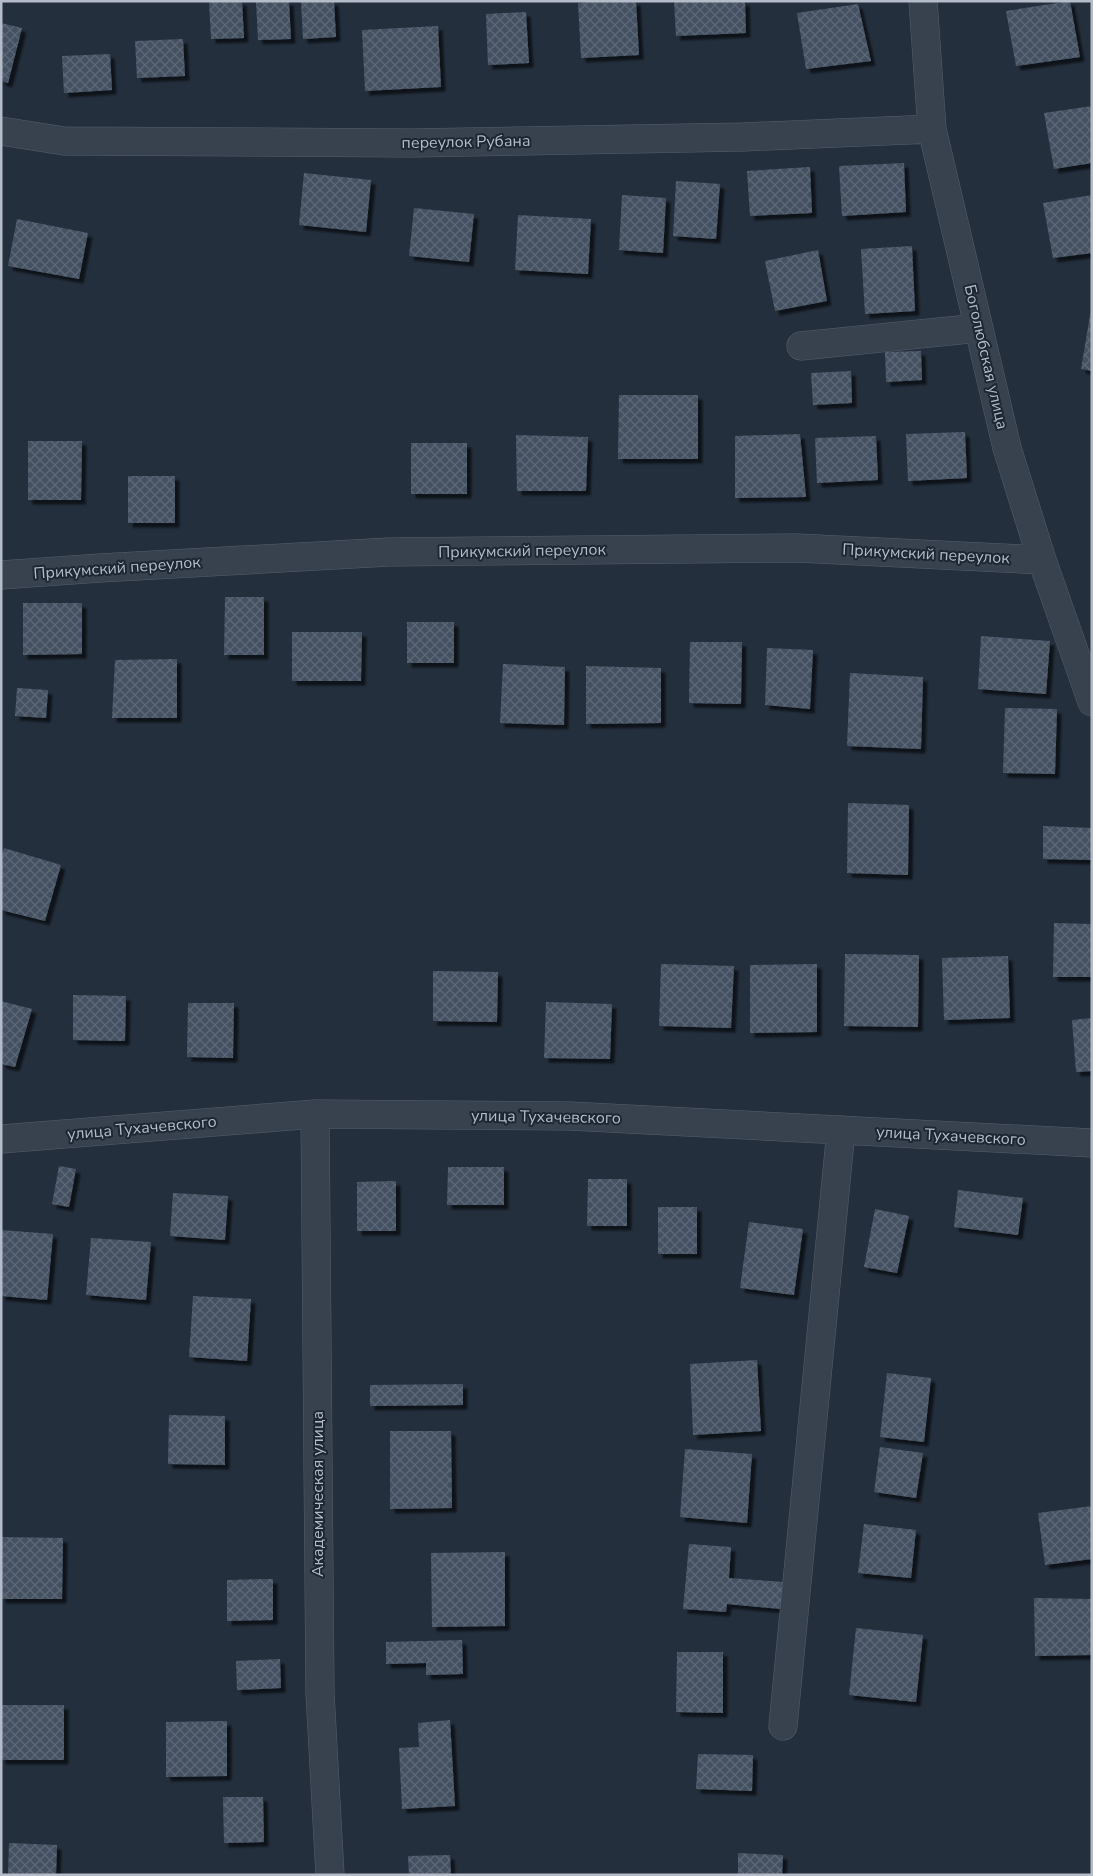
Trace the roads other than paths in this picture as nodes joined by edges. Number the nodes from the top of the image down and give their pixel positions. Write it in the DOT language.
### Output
graph roads {
  1 [pos="923,1"];
  2 [pos="932,129"];
  3 [pos="1,131"];
  4 [pos="979,328"];
  5 [pos="801,346"];
  6 [pos="1042,560"];
  7 [pos="1,575"];
  8 [pos="1092,702"];
  9 [pos="315,1114"];
  10 [pos="841,1130"];
  11 [pos="1,1139"];
  12 [pos="1092,1143"];
  13 [pos="783,1726"];
  14 [pos="330,1875"];
  1 -- 2 [label="street, Боголюбская улица"];
  2 -- 3 [label="street, переулок Рубана"];
  2 -- 4 [label="street, Боголюбская улица"];
  4 -- 5 [label="street"];
  4 -- 6 [label="street, Боголюбская улица"];
  6 -- 7 [label="street, Прикумский переулок"];
  6 -- 8 [label="street, Боголюбская улица"];
  9 -- 10 [label="street, улица Тухачевского"];
  9 -- 11 [label="street, улица Тухачевского"];
  9 -- 14 [label="street, Академическая улица"];
  10 -- 12 [label="street, улица Тухачевского"];
  10 -- 13 [label="street"];
}
